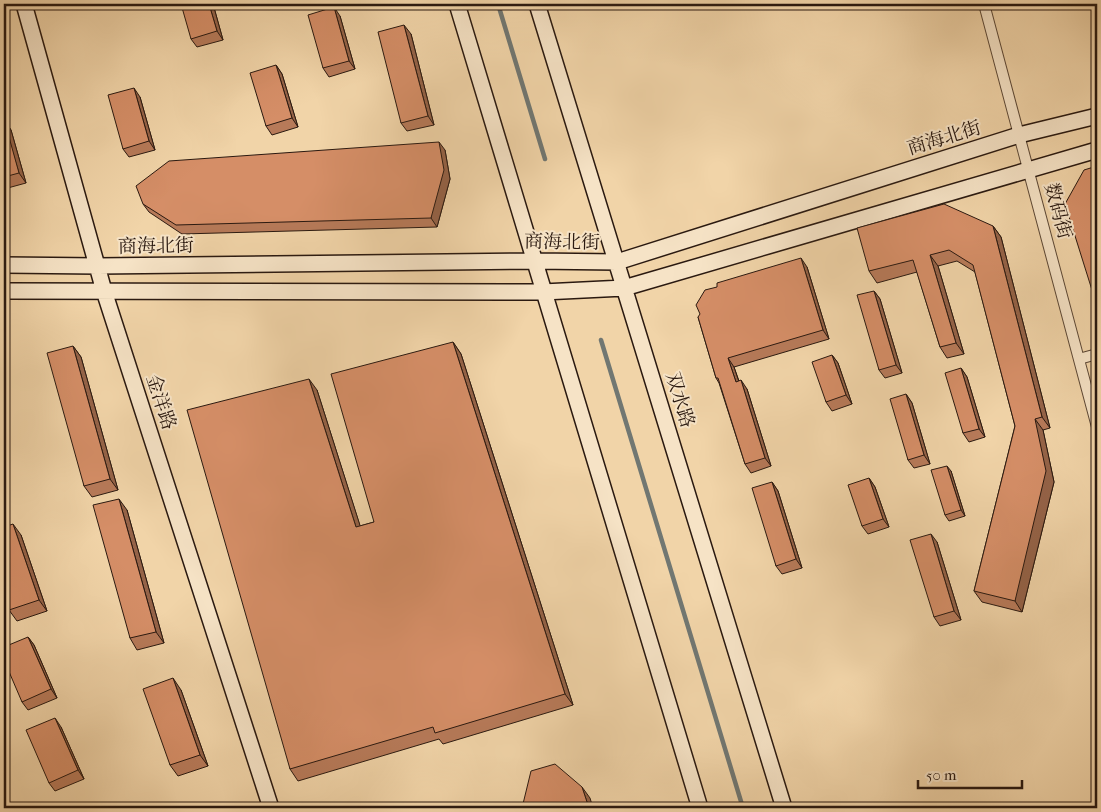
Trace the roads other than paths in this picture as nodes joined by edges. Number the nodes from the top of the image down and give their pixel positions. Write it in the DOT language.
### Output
graph roads {
  1 [pos="24,4"];
  2 [pos="457,4"];
  3 [pos="537,4"];
  4 [pos="984,4"];
  5 [pos="1097,116"];
  6 [pos="1019,136"];
  7 [pos="1097,150"];
  8 [pos="1029,170"];
  9 [pos="535,261"];
  10 [pos="617,262"];
  11 [pos="4,265"];
  12 [pos="98,266"];
  13 [pos="624,288"];
  14 [pos="4,291"];
  15 [pos="104,291"];
  16 [pos="543,292"];
  17 [pos="1097,354"];
  18 [pos="1079,359"];
  19 [pos="1097,427"];
  20 [pos="271,808"];
  21 [pos="700,808"];
  22 [pos="784,808"];
  1 -- 12 [label="main road, 金洋路"];
  2 -- 9 [label="main road"];
  3 -- 10 [label="main road, 双水路"];
  4 -- 6 [label="street, 数码街"];
  5 -- 6 [label="main road, 商海北街"];
  6 -- 8 [label="street, 数码街"];
  6 -- 10 [label="main road, 商海北街"];
  7 -- 8 [label="main road"];
  8 -- 13 [label="main road"];
  8 -- 18 [label="street, 数码街"];
  9 -- 10 [label="main road, 商海北街"];
  9 -- 12 [label="main road, 商海北街"];
  9 -- 16 [label="main road"];
  10 -- 13 [label="main road, 双水路"];
  11 -- 12 [label="main road, 商海北街"];
  12 -- 15 [label="main road, 金洋路"];
  13 -- 16 [label="main road"];
  13 -- 22 [label="main road, 双水路"];
  14 -- 15 [label="main road"];
  15 -- 16 [label="main road"];
  15 -- 20 [label="main road, 金洋路"];
  16 -- 21 [label="main road"];
  17 -- 18 [label="street"];
  18 -- 19 [label="street, 数码街"];
}
